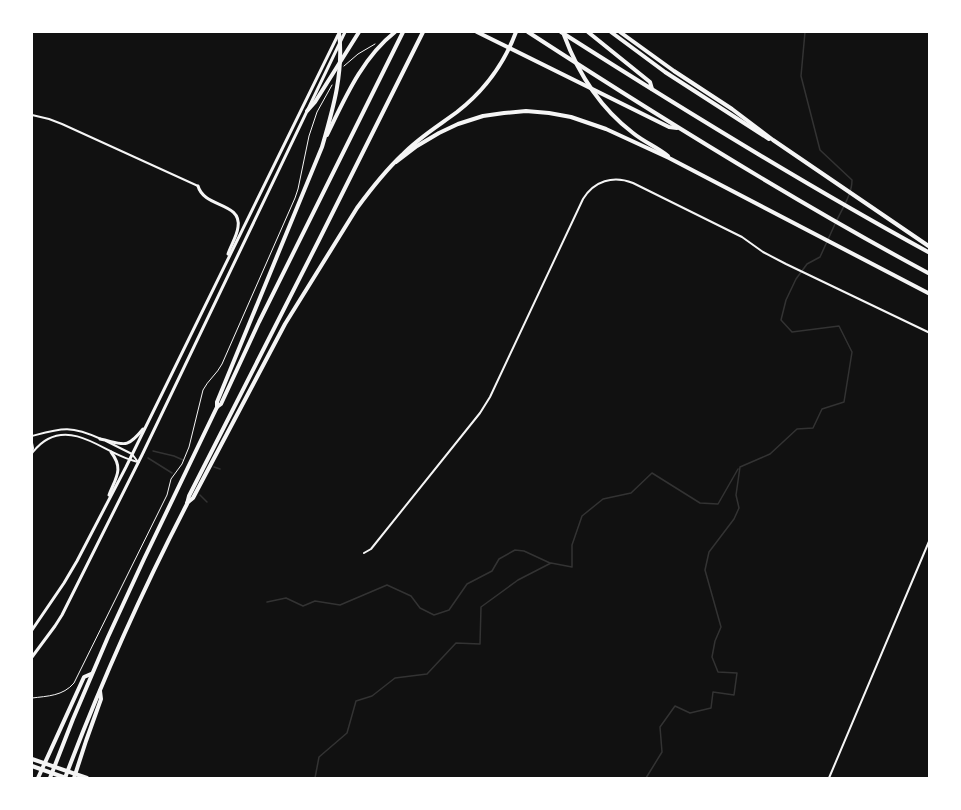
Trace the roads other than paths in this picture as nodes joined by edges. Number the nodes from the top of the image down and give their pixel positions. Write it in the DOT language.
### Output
graph roads {
  1 [pos="339,32"];
  2 [pos="345,32"];
  3 [pos="359,32"];
  4 [pos="395,32"];
  5 [pos="403,32"];
  6 [pos="477,32"];
  7 [pos="516,32"];
  8 [pos="528,32"];
  9 [pos="562,32"];
  10 [pos="588,32"];
  11 [pos="611,32"];
  12 [pos="620,32"];
  13 [pos="422,34"];
  14 [pos="652,90"];
  15 [pos="308,111"];
  16 [pos="32,115"];
  17 [pos="681,128"];
  18 [pos="773,140"];
  19 [pos="322,147"];
  20 [pos="669,158"];
  21 [pos="396,162"];
  22 [pos="198,186"];
  23 [pos="930,247"];
  24 [pos="930,253"];
  25 [pos="221,272"];
  26 [pos="930,274"];
  27 [pos="213,289"];
  28 [pos="220,293"];
  29 [pos="930,294"];
  30 [pos="930,333"];
  31 [pos="218,407"];
  32 [pos="146,425"];
  33 [pos="32,436"];
  34 [pos="100,439"];
  35 [pos="32,443"];
  36 [pos="111,452"];
  37 [pos="32,453"];
  38 [pos="132,454"];
  39 [pos="129,460"];
  40 [pos="139,462"];
  41 [pos="187,504"];
  42 [pos="103,511"];
  43 [pos="930,539"];
  44 [pos="364,553"];
  45 [pos="32,630"];
  46 [pos="32,657"];
  47 [pos="92,673"];
  48 [pos="88,726"];
  49 [pos="32,759"];
  50 [pos="32,766"];
  51 [pos="38,778"];
  52 [pos="50,778"];
  53 [pos="66,778"];
  54 [pos="74,778"];
  55 [pos="87,778"];
  56 [pos="829,778"];
  1 -- 19 [label="highway"];
  1 -- 25 [label="main road"];
  2 -- 15 [label="main road"];
  3 -- 15 [label="highway"];
  4 -- 19 [label="highway"];
  5 -- 31 [label="highway"];
  6 -- 17 [label="highway"];
  7 -- 21 [label="highway"];
  8 -- 17 [label="highway"];
  9 -- 14 [label="highway"];
  9 -- 20 [label="highway"];
  10 -- 14 [label="highway"];
  11 -- 18 [label="highway"];
  12 -- 18 [label="highway"];
  13 -- 41 [label="highway"];
  14 -- 24 [label="highway"];
  15 -- 28 [label="main road"];
  16 -- 22 [label="street"];
  17 -- 26 [label="highway"];
  18 -- 23 [label="highway"];
  19 -- 31 [label="highway"];
  20 -- 21 [label="highway"];
  20 -- 29 [label="highway"];
  21 -- 41 [label="highway"];
  22 -- 25 [label="main road"];
  25 -- 27 [label="main road"];
  27 -- 28 [label="main road"];
  27 -- 32 [label="main road"];
  28 -- 40 [label="main road"];
  30 -- 44 [label="street"];
  31 -- 47 [label="highway"];
  32 -- 34 [label="main road"];
  32 -- 38 [label="main road"];
  33 -- 34 [label="street"];
  34 -- 38 [label="street"];
  35 -- 37 [label="street"];
  36 -- 37 [label="street"];
  36 -- 39 [label="street"];
  36 -- 42 [label="main road"];
  38 -- 39 [label="main road"];
  38 -- 40 [label="street"];
  39 -- 40 [label="street"];
  39 -- 42 [label="main road"];
  40 -- 46 [label="main road"];
  41 -- 48 [label="highway"];
  42 -- 45 [label="main road"];
  43 -- 56 [label="street"];
  47 -- 51 [label="highway"];
  47 -- 52 [label="highway"];
  48 -- 53 [label="highway"];
  48 -- 54 [label="highway"];
  49 -- 55 [label="highway"];
  50 -- 53 [label="highway"];
}
